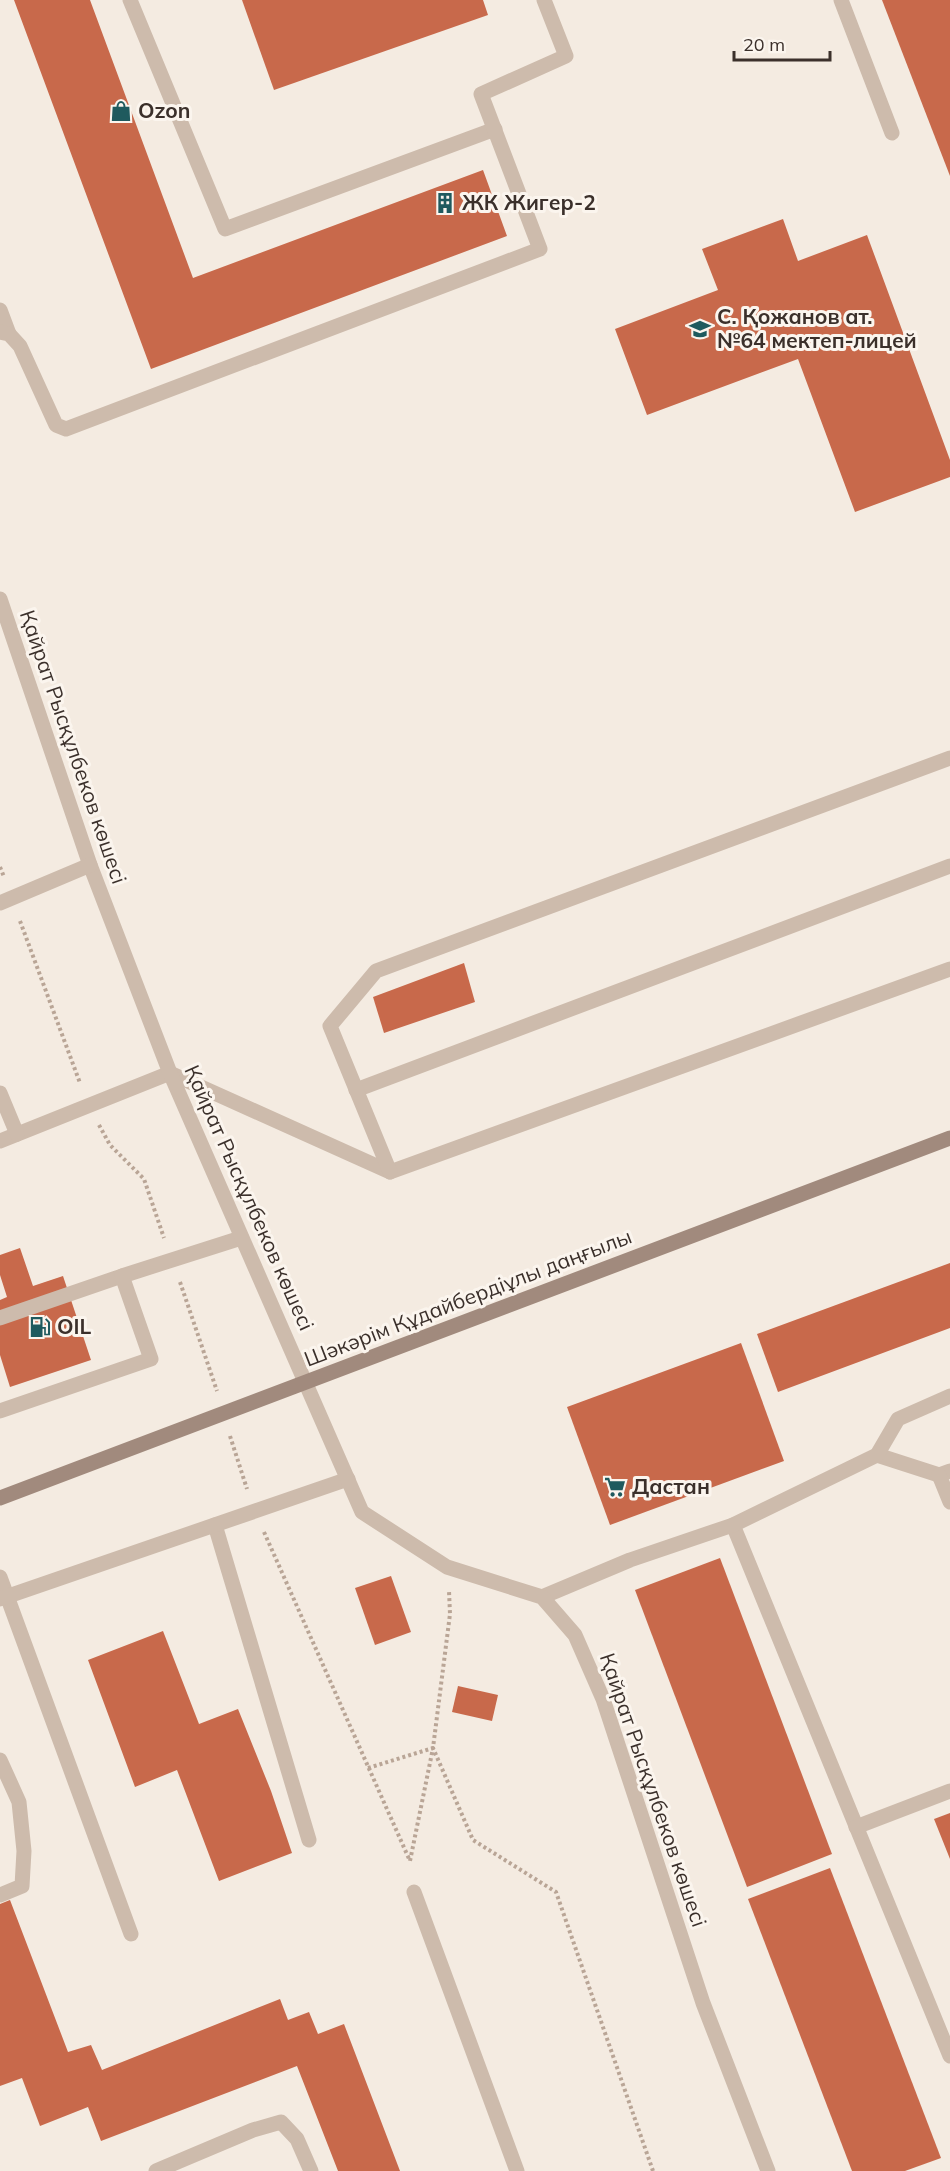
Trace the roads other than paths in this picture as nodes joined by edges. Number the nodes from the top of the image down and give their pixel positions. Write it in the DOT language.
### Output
graph roads {
  1 [pos="130,0"];
  2 [pos="544,0"];
  3 [pos="841,0"];
  4 [pos="495,129"];
  5 [pos="892,133"];
  6 [pos="0,310"];
  7 [pos="4,333"];
  8 [pos="0,599"];
  9 [pos="950,758"];
  10 [pos="90,865"];
  11 [pos="950,866"];
  12 [pos="6,901"];
  13 [pos="950,969"];
  14 [pos="170,1072"];
  15 [pos="356,1090"];
  16 [pos="0,1093"];
  17 [pos="17,1134"];
  18 [pos="950,1138"];
  19 [pos="0,1141"];
  20 [pos="390,1172"];
  21 [pos="241,1238"];
  22 [pos="122,1276"];
  23 [pos="0,1318"];
  24 [pos="307,1382"];
  25 [pos="950,1396"];
  26 [pos="0,1411"];
  27 [pos="877,1455"];
  28 [pos="945,1473"];
  29 [pos="348,1479"];
  30 [pos="0,1498"];
  31 [pos="950,1502"];
  32 [pos="733,1524"];
  33 [pos="215,1525"];
  34 [pos="0,1577"];
  35 [pos="3,1597"];
  36 [pos="542,1598"];
  37 [pos="0,1760"];
  38 [pos="950,1791"];
  39 [pos="856,1827"];
  40 [pos="309,1840"];
  41 [pos="414,1892"];
  42 [pos="0,1895"];
  43 [pos="131,1934"];
  44 [pos="950,2056"];
  45 [pos="156,2171"];
  46 [pos="311,2171"];
  47 [pos="517,2171"];
  48 [pos="768,2171"];
  1 -- 4 [label="street"];
  2 -- 4 [label="street"];
  3 -- 5 [label="street"];
  4 -- 7 [label="street"];
  6 -- 7 [label="street"];
  8 -- 10 [label="street, Қайрат Рысқұлбеков көшесі"];
  9 -- 15 [label="street"];
  10 -- 12 [label="street"];
  10 -- 14 [label="street, Қайрат Рысқұлбеков көшесі"];
  11 -- 15 [label="street"];
  13 -- 20 [label="street"];
  14 -- 17 [label="street"];
  14 -- 20 [label="street"];
  14 -- 21 [label="street, Қайрат Рысқұлбеков көшесі"];
  15 -- 20 [label="street"];
  16 -- 17 [label="street"];
  17 -- 19 [label="street"];
  18 -- 24 [label="main road, Шәкәрім Құдайбердіұлы даңғылы"];
  21 -- 22 [label="street"];
  21 -- 24 [label="street, Қайрат Рысқұлбеков көшесі"];
  22 -- 23 [label="street"];
  22 -- 26 [label="street"];
  24 -- 29 [label="street, Қайрат Рысқұлбеков көшесі"];
  24 -- 30 [label="main road, Шәкәрім Құдайбердіұлы даңғылы"];
  25 -- 27 [label="street"];
  27 -- 28 [label="street"];
  27 -- 32 [label="street"];
  28 -- 31 [label="street"];
  29 -- 33 [label="street"];
  29 -- 36 [label="street, Қайрат Рысқұлбеков көшесі"];
  32 -- 36 [label="street"];
  32 -- 39 [label="street"];
  33 -- 35 [label="street"];
  33 -- 40 [label="street"];
  34 -- 35 [label="street"];
  35 -- 43 [label="street"];
  36 -- 48 [label="street, Қайрат Рысқұлбеков көшесі"];
  37 -- 42 [label="street"];
  38 -- 39 [label="street"];
  39 -- 44 [label="street"];
  41 -- 47 [label="street"];
  45 -- 46 [label="street"];
}
